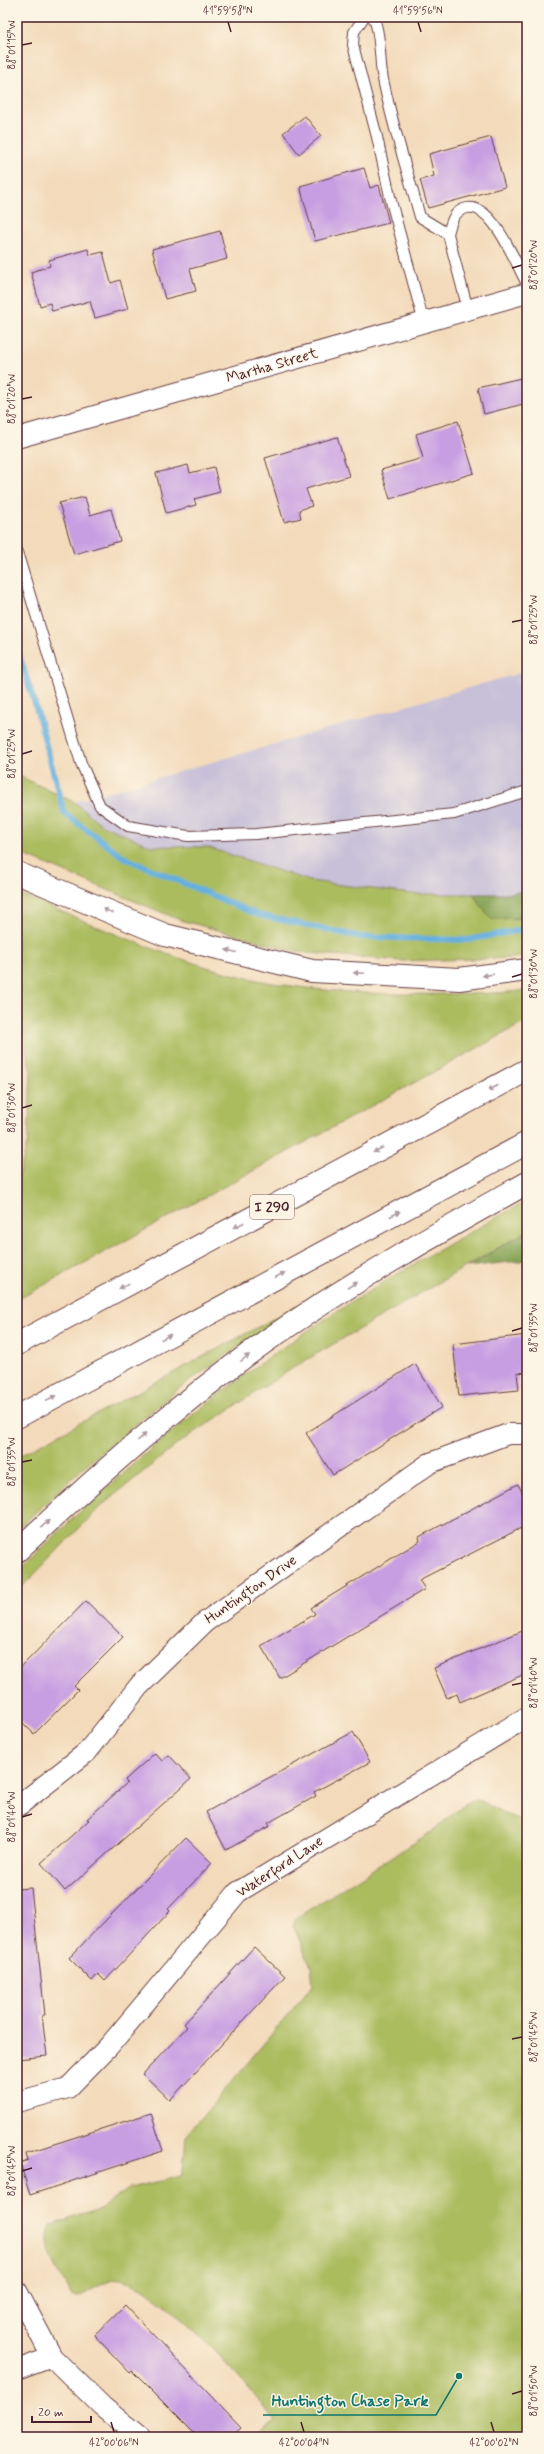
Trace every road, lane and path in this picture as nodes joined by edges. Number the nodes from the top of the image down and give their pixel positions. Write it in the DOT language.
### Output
graph roads {
  1 [pos="364,17"];
  2 [pos="372,17"];
  3 [pos="448,234"];
  4 [pos="527,284"];
  5 [pos="527,294"];
  6 [pos="468,310"];
  7 [pos="424,323"];
  8 [pos="17,438"];
  9 [pos="17,552"];
  10 [pos="527,791"];
  11 [pos="17,873"];
  12 [pos="527,970"];
  13 [pos="527,1070"];
  14 [pos="527,1143"];
  15 [pos="527,1183"];
  16 [pos="17,1344"];
  17 [pos="17,1417"];
  18 [pos="527,1434"];
  19 [pos="17,1551"];
  20 [pos="527,1717"];
  21 [pos="17,1807"];
  22 [pos="17,2102"];
  23 [pos="17,2290"];
  24 [pos="52,2357"];
  25 [pos="17,2370"];
  26 [pos="140,2437"];
  1 -- 7 [label="lane"];
  2 -- 3 [label="lane"];
  3 -- 4 [label="lane"];
  3 -- 6 [label="lane"];
  5 -- 6 [label="street, Martha Street"];
  6 -- 7 [label="street, Martha Street"];
  7 -- 8 [label="street, Martha Street"];
  9 -- 10 [label="lane"];
  12 -- 11 [label="highway, one-way"];
  13 -- 16 [label="highway, I 290, one-way"];
  17 -- 14 [label="highway, one-way"];
  19 -- 15 [label="highway, one-way"];
  18 -- 21 [label="street, Huntington Drive"];
  20 -- 22 [label="street, Waterford Lane"];
  23 -- 24 [label="street"];
  24 -- 25 [label="street"];
  24 -- 26 [label="street"];
}
